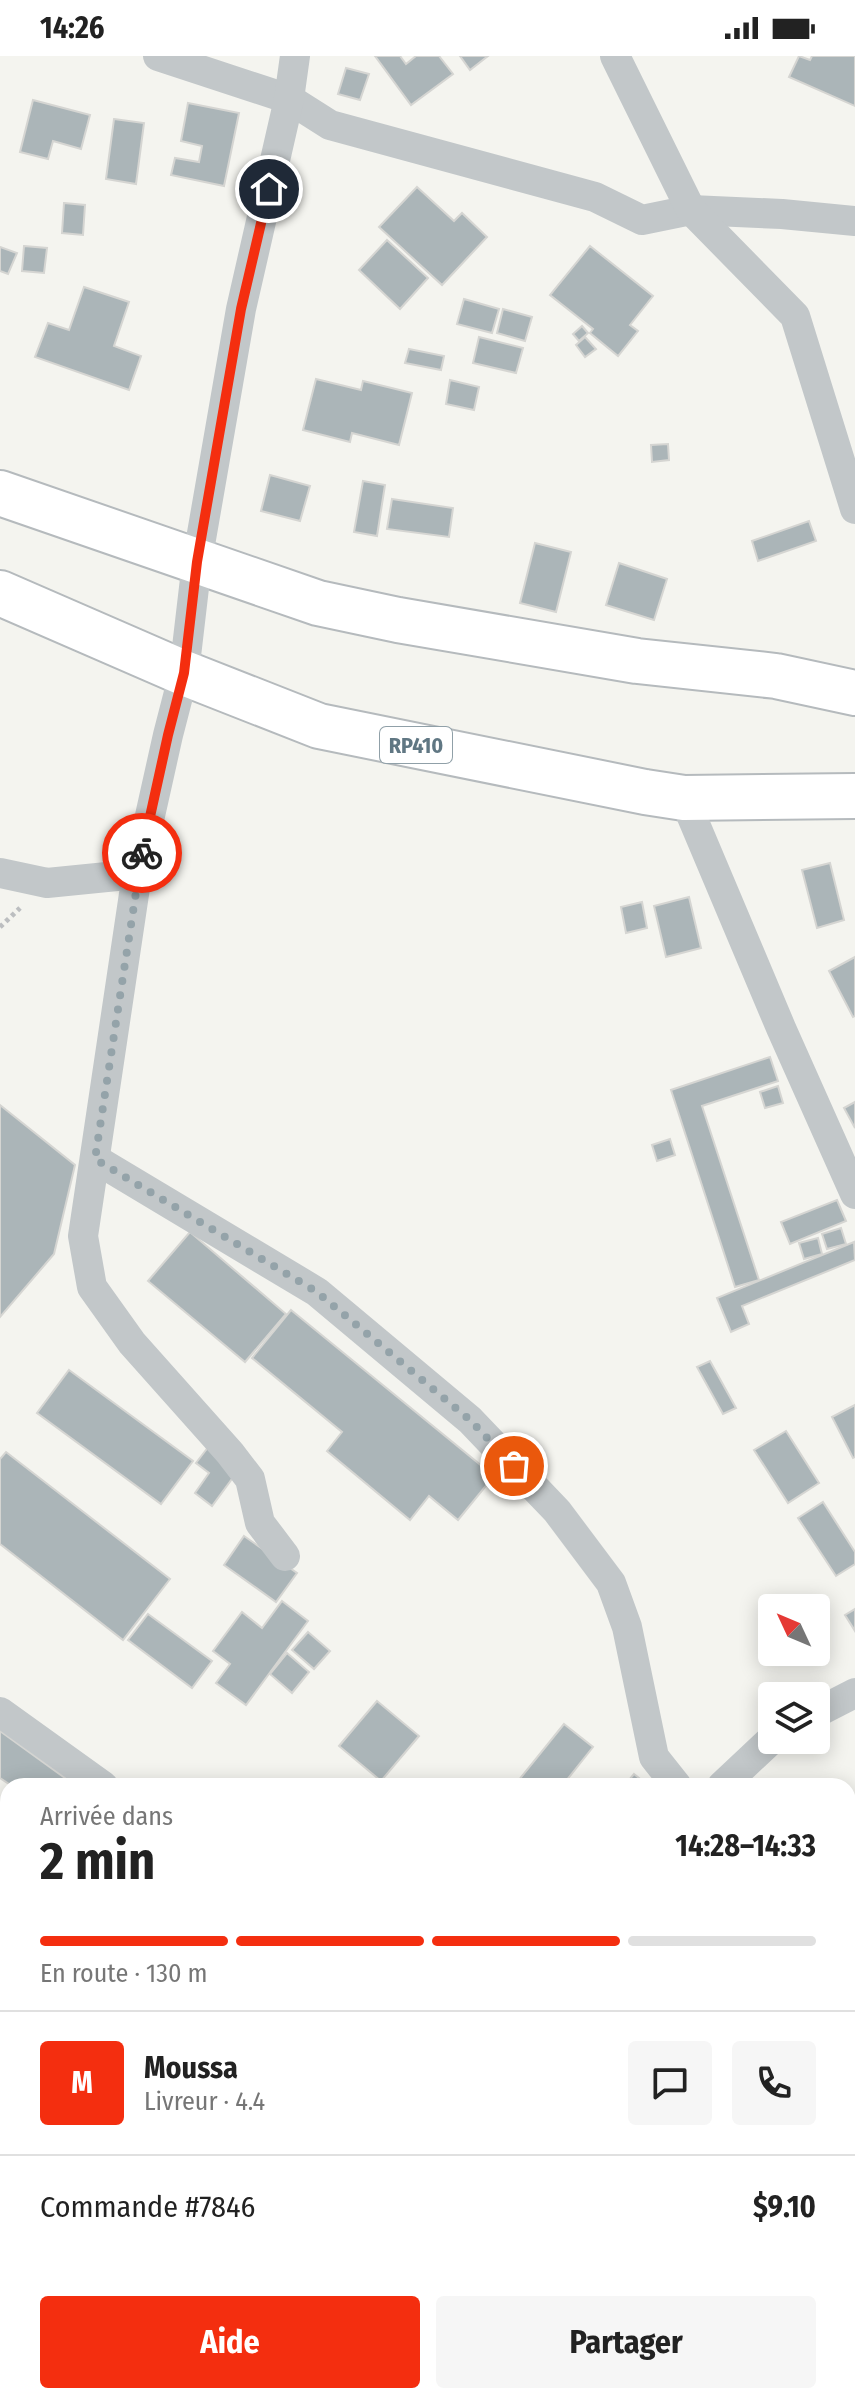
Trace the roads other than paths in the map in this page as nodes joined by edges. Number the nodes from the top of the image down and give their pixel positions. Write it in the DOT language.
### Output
graph roads {
  1 [pos="158,56"];
  2 [pos="295,56"];
  3 [pos="615,56"];
  4 [pos="289,99"];
  5 [pos="691,210"];
  6 [pos="855,221"];
  7 [pos="0,493"];
  8 [pos="855,509"];
  9 [pos="197,562"];
  10 [pos="0,593"];
  11 [pos="184,673"];
  12 [pos="855,693"];
  13 [pos="855,796"];
  14 [pos="684,798"];
  15 [pos="0,873"];
  16 [pos="137,874"];
  17 [pos="95,1159"];
  18 [pos="855,1194"];
  19 [pos="285,1556"];
  20 [pos="855,1693"];
  21 [pos="830,1706"];
  22 [pos="0,1712"];
  23 [pos="758,1752"];
  24 [pos="92,1778"];
  25 [pos="671,1778"];
  26 [pos="731,1778"];
  1 -- 4 [label="street"];
  2 -- 4 [label="street"];
  3 -- 5 [label="street"];
  4 -- 5 [label="street"];
  4 -- 9 [label="street"];
  5 -- 6 [label="street"];
  5 -- 8 [label="street"];
  7 -- 9 [label="main road"];
  9 -- 11 [label="street"];
  9 -- 12 [label="main road"];
  10 -- 11 [label="main road, RP410"];
  11 -- 14 [label="main road, RP410"];
  11 -- 16 [label="street"];
  13 -- 14 [label="main road, RP410"];
  14 -- 18 [label="street"];
  15 -- 16 [label="street"];
  16 -- 17 [label="street"];
  17 -- 19 [label="street"];
  17 -- 25 [label="street"];
  20 -- 21 [label="street"];
  22 -- 24 [label="street"];
  23 -- 26 [label="street"];
}
